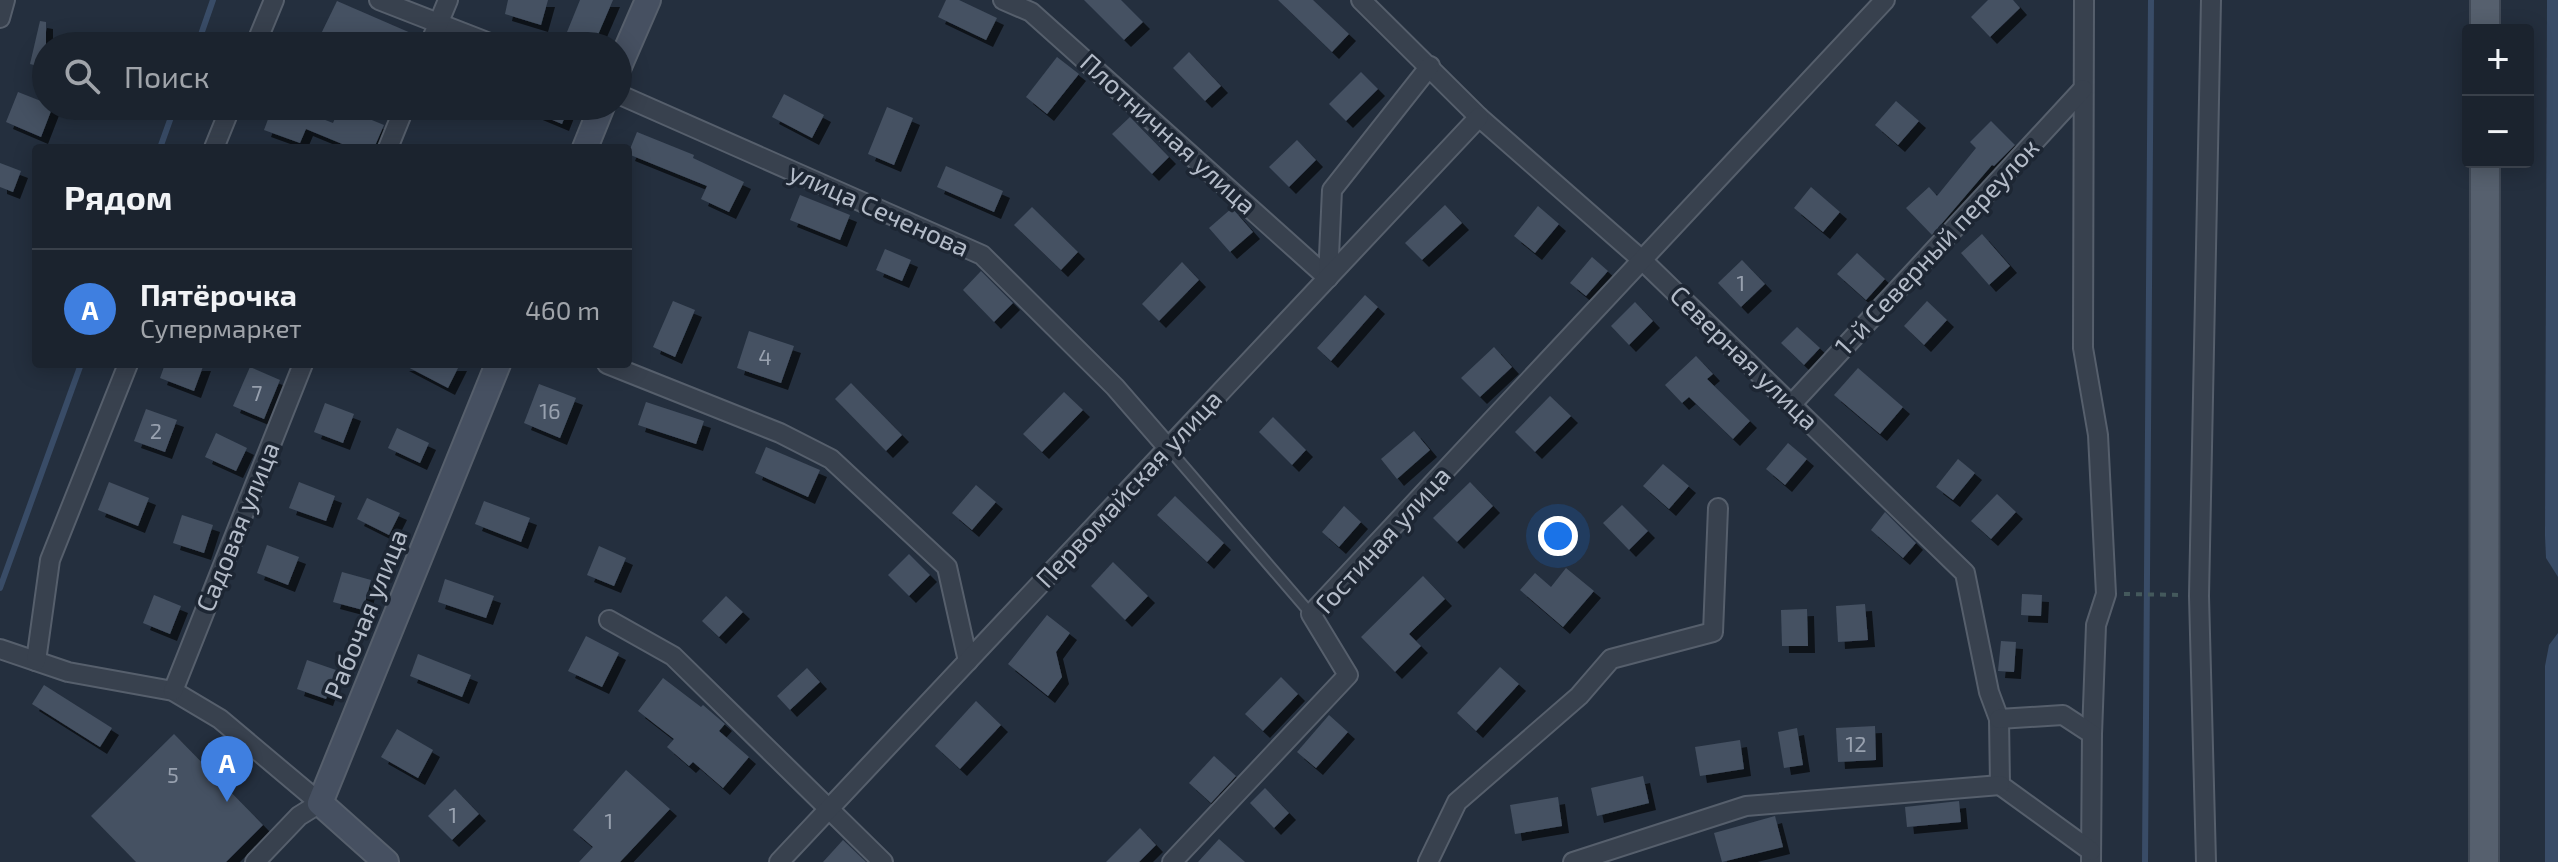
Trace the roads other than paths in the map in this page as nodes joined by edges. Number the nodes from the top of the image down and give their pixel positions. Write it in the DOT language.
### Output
graph roads {
  1 [pos="5,0"];
  2 [pos="274,0"];
  3 [pos="379,0"];
  4 [pos="448,0"];
  5 [pos="648,0"];
  6 [pos="1003,0"];
  7 [pos="1361,0"];
  8 [pos="1376,0"];
  9 [pos="1885,0"];
  10 [pos="2084,0"];
  11 [pos="2211,0"];
  12 [pos="2485,0"];
  13 [pos="0,18"];
  14 [pos="1381,19"];
  15 [pos="438,23"];
  16 [pos="2485,24"];
  17 [pos="261,32"];
  18 [pos="434,32"];
  19 [pos="461,32"];
  20 [pos="632,37"];
  21 [pos="1430,66"];
  22 [pos="2083,89"];
  23 [pos="632,100"];
  24 [pos="1479,117"];
  25 [pos="225,120"];
  26 [pos="399,120"];
  27 [pos="596,120"];
  28 [pos="216,144"];
  29 [pos="390,144"];
  30 [pos="587,144"];
  31 [pos="2485,168"];
  32 [pos="1642,260"];
  33 [pos="1328,278"];
  34 [pos="126,368"];
  35 [pos="301,368"];
  36 [pos="496,368"];
  37 [pos="617,368"];
  38 [pos="1791,405"];
  39 [pos="1168,448"];
  40 [pos="1718,508"];
  41 [pos="1311,614"];
  42 [pos="609,620"];
  43 [pos="0,649"];
  44 [pos="36,661"];
  45 [pos="968,661"];
  46 [pos="173,691"];
  47 [pos="1999,719"];
  48 [pos="2092,734"];
  49 [pos="2000,785"];
  50 [pos="320,803"];
  51 [pos="829,809"];
  52 [pos="2091,856"];
  53 [pos="255,862"];
  54 [pos="386,862"];
  55 [pos="779,862"];
  56 [pos="883,862"];
  57 [pos="1172,862"];
  58 [pos="1428,862"];
  59 [pos="1573,862"];
  60 [pos="2206,862"];
  61 [pos="2484,862"];
  1 -- 13 [label="street"];
  2 -- 17 [label="street"];
  3 -- 15 [label="street"];
  4 -- 15 [label="street"];
  5 -- 20 [label="street"];
  6 -- 33 [label="street, Плотничная улица"];
  7 -- 14 [label="street, Северная улица"];
  8 -- 14 [label="street"];
  9 -- 32 [label="street, Гостиная улица"];
  10 -- 22 [label="street"];
  11 -- 60 [label="street"];
  12 -- 16 [label="main road"];
  14 -- 21 [label="street, Северная улица"];
  15 -- 18 [label="street"];
  15 -- 19 [label="street"];
  21 -- 24 [label="street, Северная улица"];
  21 -- 33 [label="street"];
  22 -- 38 [label="street, 1-й Северный переулок"];
  22 -- 48 [label="street"];
  23 -- 39 [label="street, улица Сеченова"];
  24 -- 32 [label="street, Северная улица"];
  24 -- 33 [label="street, Первомайская улица"];
  25 -- 28 [label="street"];
  26 -- 29 [label="street"];
  27 -- 30 [label="street"];
  31 -- 61 [label="main road"];
  32 -- 38 [label="street, Северная улица"];
  32 -- 41 [label="street, Гостиная улица"];
  33 -- 39 [label="street, Первомайская улица"];
  34 -- 44 [label="street"];
  35 -- 46 [label="street, Садовая улица"];
  36 -- 50 [label="street, Рабочая улица"];
  37 -- 45 [label="street"];
  38 -- 47 [label="street, Северная улица"];
  39 -- 41 [label="lane"];
  39 -- 45 [label="street, Первомайская улица"];
  40 -- 58 [label="street"];
  41 -- 57 [label="street, Гостиная улица"];
  42 -- 51 [label="street"];
  43 -- 44 [label="street"];
  44 -- 46 [label="street"];
  45 -- 51 [label="street, Первомайская улица"];
  46 -- 50 [label="street"];
  47 -- 48 [label="street"];
  47 -- 49 [label="street, Северная улица"];
  48 -- 52 [label="street"];
  49 -- 52 [label="street"];
  49 -- 59 [label="street"];
  50 -- 53 [label="street"];
  50 -- 54 [label="street"];
  51 -- 55 [label="street, Первомайская улица"];
  51 -- 56 [label="street"];
}
